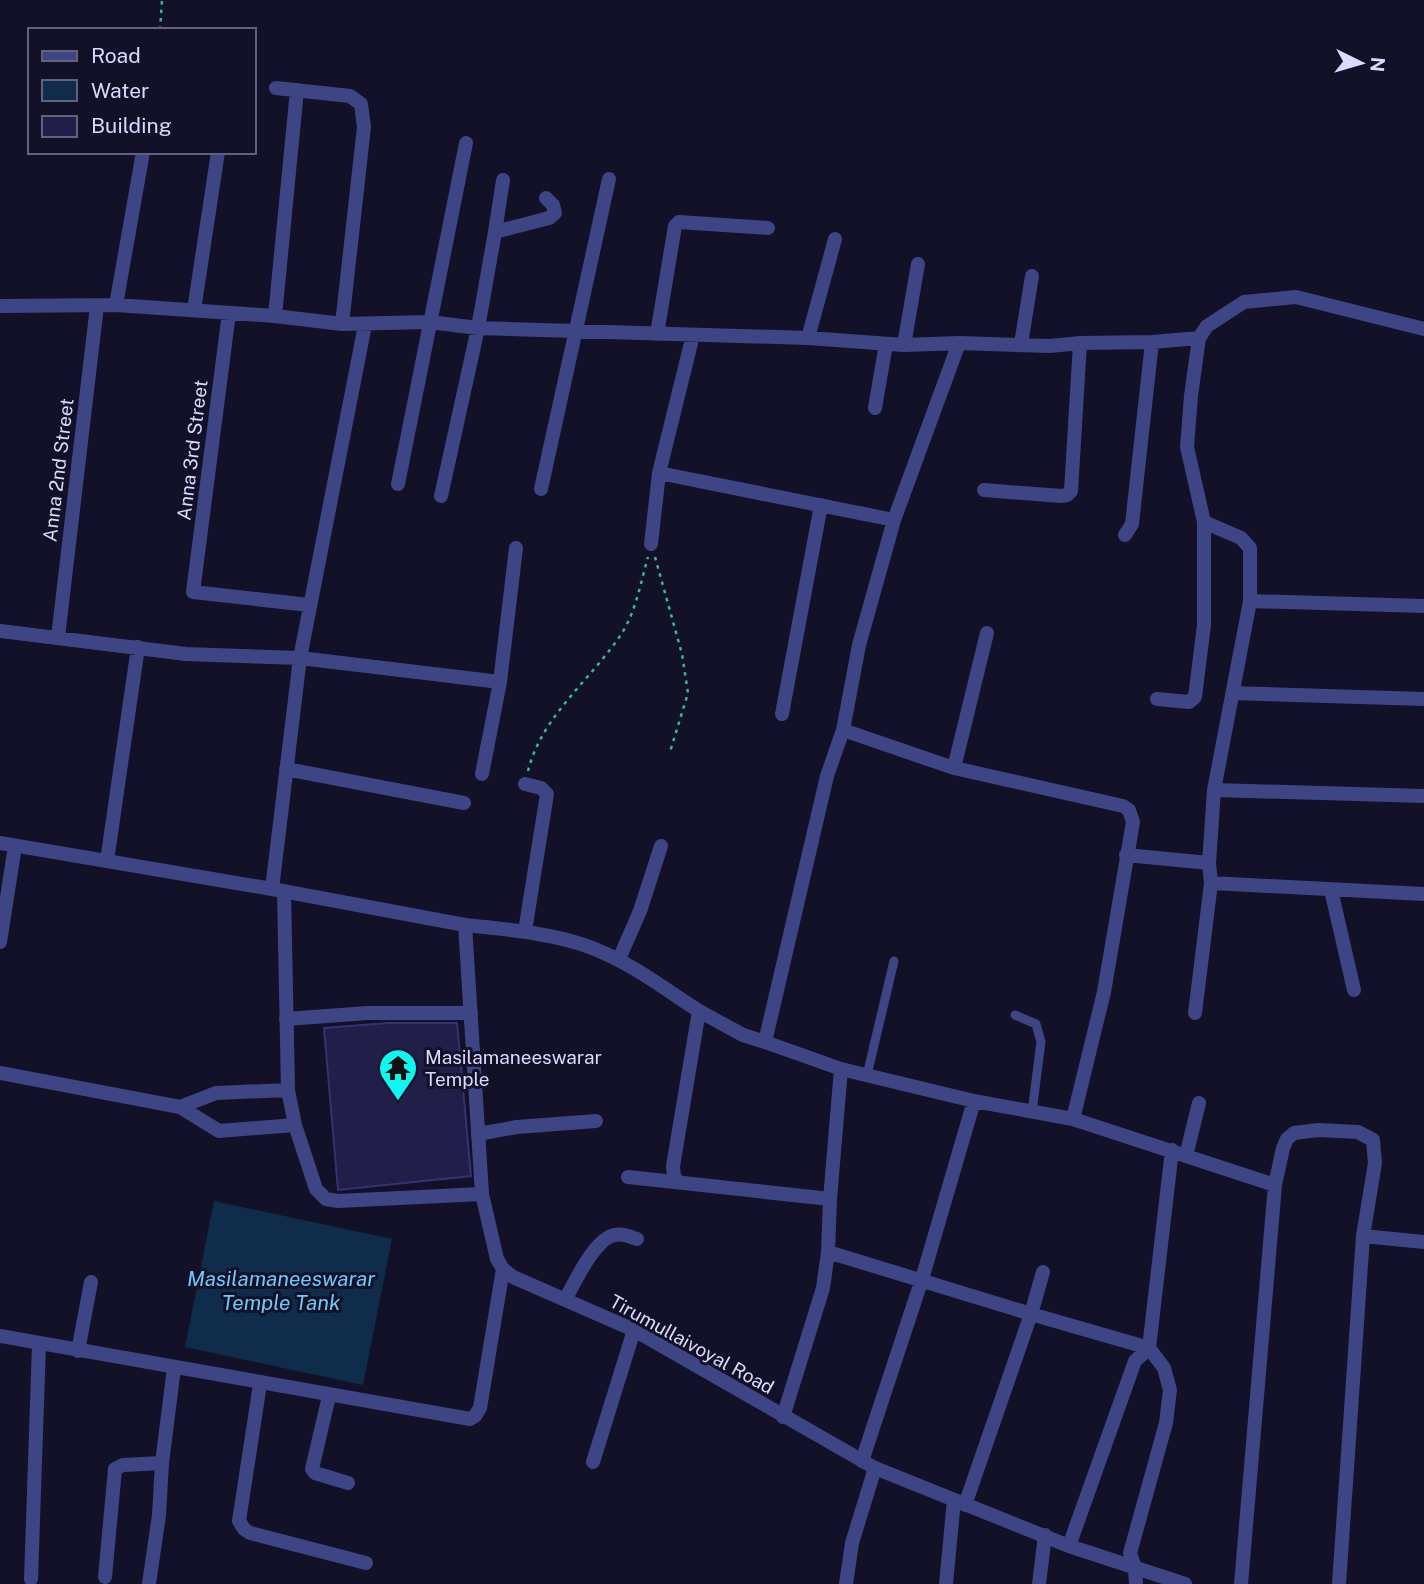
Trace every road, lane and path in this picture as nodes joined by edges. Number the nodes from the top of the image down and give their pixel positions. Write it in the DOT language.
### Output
graph roads {
  1 [pos="162,0"];
  2 [pos="160,28"];
  3 [pos="276,88"];
  4 [pos="297,90"];
  5 [pos="466,143"];
  6 [pos="143,154"];
  7 [pos="218,154"];
  8 [pos="609,179"];
  9 [pos="503,180"];
  10 [pos="547,198"];
  11 [pos="768,228"];
  12 [pos="495,233"];
  13 [pos="835,239"];
  14 [pos="918,264"];
  15 [pos="1032,276"];
  16 [pos="116,305"];
  17 [pos="0,306"];
  18 [pos="97,306"];
  19 [pos="194,310"];
  20 [pos="229,313"];
  21 [pos="275,316"];
  22 [pos="429,322"];
  23 [pos="342,324"];
  24 [pos="365,324"];
  25 [pos="478,328"];
  26 [pos="1424,329"];
  27 [pos="575,332"];
  28 [pos="657,334"];
  29 [pos="693,335"];
  30 [pos="808,338"];
  31 [pos="1199,338"];
  32 [pos="1152,342"];
  33 [pos="959,343"];
  34 [pos="1080,343"];
  35 [pos="886,344"];
  36 [pos="1021,344"];
  37 [pos="904,345"];
  38 [pos="875,408"];
  39 [pos="659,473"];
  40 [pos="398,484"];
  41 [pos="541,489"];
  42 [pos="984,490"];
  43 [pos="441,496"];
  44 [pos="821,505"];
  45 [pos="894,520"];
  46 [pos="1204,522"];
  47 [pos="1125,535"];
  48 [pos="651,544"];
  49 [pos="516,548"];
  50 [pos="1250,601"];
  51 [pos="309,605"];
  52 [pos="1424,606"];
  53 [pos="0,631"];
  54 [pos="987,632"];
  55 [pos="58,637"];
  56 [pos="138,647"];
  57 [pos="300,658"];
  58 [pos="500,682"];
  59 [pos="1233,693"];
  60 [pos="1157,699"];
  61 [pos="1424,699"];
  62 [pos="782,714"];
  63 [pos="844,730"];
  64 [pos="670,752"];
  65 [pos="954,768"];
  66 [pos="286,769"];
  67 [pos="482,775"];
  68 [pos="525,784"];
  69 [pos="1214,790"];
  70 [pos="1424,796"];
  71 [pos="464,803"];
  72 [pos="7,845"];
  73 [pos="661,846"];
  74 [pos="1126,855"];
  75 [pos="107,861"];
  76 [pos="1209,863"];
  77 [pos="1211,883"];
  78 [pos="278,890"];
  79 [pos="1331,890"];
  80 [pos="1424,894"];
  81 [pos="465,925"];
  82 [pos="525,931"];
  83 [pos="0,942"];
  84 [pos="619,960"];
  85 [pos="894,961"];
  86 [pos="1354,990"];
  87 [pos="699,1011"];
  88 [pos="471,1013"];
  89 [pos="1195,1013"];
  90 [pos="1015,1015"];
  91 [pos="285,1019"];
  92 [pos="765,1042"];
  93 [pos="841,1069"];
  94 [pos="0,1073"];
  95 [pos="867,1075"];
  96 [pos="288,1090"];
  97 [pos="974,1101"];
  98 [pos="1199,1103"];
  99 [pos="180,1107"];
  100 [pos="1032,1112"];
  101 [pos="1073,1119"];
  102 [pos="596,1121"];
  103 [pos="295,1125"];
  104 [pos="478,1134"];
  105 [pos="1171,1150"];
  106 [pos="1186,1156"];
  107 [pos="628,1177"];
  108 [pos="678,1181"];
  109 [pos="1275,1185"];
  110 [pos="482,1194"];
  111 [pos="830,1199"];
  112 [pos="1363,1236"];
  113 [pos="637,1239"];
  114 [pos="1424,1242"];
  115 [pos="828,1252"];
  116 [pos="503,1269"];
  117 [pos="1043,1272"];
  118 [pos="922,1279"];
  119 [pos="91,1282"];
  120 [pos="566,1298"];
  121 [pos="1031,1314"];
  122 [pos="634,1330"];
  123 [pos="0,1336"];
  124 [pos="39,1345"];
  125 [pos="1149,1348"];
  126 [pos="78,1351"];
  127 [pos="174,1368"];
  128 [pos="260,1384"];
  129 [pos="329,1396"];
  130 [pos="783,1417"];
  131 [pos="593,1462"];
  132 [pos="162,1463"];
  133 [pos="868,1465"];
  134 [pos="348,1483"];
  135 [pos="959,1503"];
  136 [pos="1045,1535"];
  137 [pos="1069,1546"];
  138 [pos="366,1563"];
  139 [pos="1135,1568"];
  140 [pos="105,1577"];
  141 [pos="31,1579"];
  142 [pos="151,1583"];
  143 [pos="846,1584"];
  144 [pos="946,1584"];
  145 [pos="1039,1584"];
  146 [pos="1136,1584"];
  147 [pos="1185,1584"];
  148 [pos="1241,1584"];
  149 [pos="1339,1584"];
  1 -- 2 [label="path"];
  3 -- 4 [label="street"];
  4 -- 21 [label="street"];
  4 -- 23 [label="street"];
  5 -- 22 [label="street"];
  6 -- 16 [label="street"];
  7 -- 19 [label="street"];
  8 -- 27 [label="street"];
  9 -- 12 [label="street"];
  10 -- 12 [label="street"];
  11 -- 28 [label="street"];
  12 -- 25 [label="street"];
  13 -- 30 [label="street"];
  14 -- 37 [label="street"];
  15 -- 36 [label="street"];
  16 -- 18 [label="street"];
  16 -- 19 [label="street"];
  17 -- 18 [label="street"];
  18 -- 55 [label="street, Anna 2nd Street"];
  19 -- 20 [label="street"];
  20 -- 21 [label="street"];
  20 -- 51 [label="street, Anna 3rd Street"];
  21 -- 23 [label="street"];
  22 -- 24 [label="street"];
  22 -- 25 [label="street"];
  22 -- 40 [label="street"];
  23 -- 24 [label="street"];
  24 -- 51 [label="street"];
  25 -- 27 [label="street"];
  25 -- 43 [label="street"];
  26 -- 31 [label="street"];
  27 -- 28 [label="street"];
  27 -- 41 [label="street"];
  28 -- 29 [label="street"];
  29 -- 30 [label="street"];
  29 -- 39 [label="street"];
  30 -- 35 [label="street"];
  31 -- 32 [label="street"];
  31 -- 46 [label="street"];
  32 -- 34 [label="street"];
  32 -- 47 [label="street"];
  33 -- 36 [label="street"];
  33 -- 37 [label="street"];
  33 -- 45 [label="street"];
  34 -- 36 [label="street"];
  34 -- 42 [label="street"];
  35 -- 37 [label="street"];
  35 -- 38 [label="street"];
  39 -- 44 [label="street"];
  39 -- 48 [label="street"];
  44 -- 45 [label="street"];
  44 -- 62 [label="street"];
  45 -- 63 [label="street"];
  46 -- 50 [label="street"];
  46 -- 60 [label="street"];
  48 -- 64 [label="path"];
  48 -- 68 [label="path"];
  49 -- 58 [label="street"];
  50 -- 52 [label="street"];
  50 -- 59 [label="street"];
  51 -- 57 [label="street"];
  53 -- 55 [label="street"];
  54 -- 65 [label="street"];
  55 -- 56 [label="street"];
  56 -- 57 [label="street"];
  56 -- 75 [label="street"];
  57 -- 58 [label="street"];
  57 -- 66 [label="street"];
  58 -- 67 [label="street"];
  59 -- 61 [label="street"];
  59 -- 69 [label="street"];
  63 -- 65 [label="street"];
  63 -- 92 [label="street"];
  65 -- 74 [label="street"];
  66 -- 71 [label="street"];
  66 -- 78 [label="street"];
  68 -- 82 [label="street"];
  69 -- 70 [label="street"];
  69 -- 76 [label="street"];
  72 -- 75 [label="street"];
  72 -- 83 [label="street"];
  73 -- 84 [label="street"];
  74 -- 76 [label="street"];
  74 -- 101 [label="street"];
  75 -- 78 [label="street"];
  76 -- 77 [label="street"];
  77 -- 79 [label="street"];
  77 -- 89 [label="street"];
  78 -- 81 [label="street"];
  78 -- 91 [label="street"];
  79 -- 80 [label="street"];
  79 -- 86 [label="street"];
  81 -- 82 [label="street"];
  81 -- 88 [label="street"];
  82 -- 84 [label="street"];
  84 -- 87 [label="street"];
  85 -- 95 [label="lane"];
  87 -- 92 [label="street"];
  87 -- 108 [label="street"];
  88 -- 91 [label="street"];
  88 -- 104 [label="street"];
  90 -- 100 [label="lane"];
  91 -- 96 [label="street"];
  92 -- 93 [label="street"];
  93 -- 95 [label="street"];
  93 -- 111 [label="street"];
  94 -- 99 [label="street"];
  95 -- 97 [label="street"];
  96 -- 99 [label="street"];
  96 -- 103 [label="street"];
  97 -- 100 [label="street"];
  97 -- 118 [label="street"];
  98 -- 106 [label="street"];
  99 -- 103 [label="street"];
  100 -- 101 [label="street"];
  101 -- 105 [label="street"];
  102 -- 104 [label="street"];
  103 -- 110 [label="street"];
  104 -- 110 [label="street"];
  105 -- 106 [label="street"];
  105 -- 125 [label="street"];
  106 -- 109 [label="street"];
  107 -- 108 [label="street"];
  108 -- 111 [label="street"];
  109 -- 112 [label="street"];
  109 -- 148 [label="street"];
  110 -- 116 [label="street"];
  111 -- 115 [label="street"];
  112 -- 114 [label="street"];
  112 -- 149 [label="street"];
  113 -- 120 [label="street"];
  115 -- 118 [label="street"];
  115 -- 130 [label="street"];
  116 -- 120 [label="street, Tirumullaivoyal Road"];
  116 -- 129 [label="street"];
  117 -- 121 [label="street"];
  118 -- 121 [label="street"];
  118 -- 133 [label="street"];
  119 -- 126 [label="street"];
  120 -- 122 [label="street, Tirumullaivoyal Road"];
  121 -- 125 [label="street"];
  121 -- 135 [label="street"];
  122 -- 130 [label="street, Tirumullaivoyal Road"];
  122 -- 131 [label="street"];
  123 -- 124 [label="street"];
  124 -- 126 [label="street"];
  124 -- 141 [label="street"];
  125 -- 137 [label="street"];
  125 -- 139 [label="street"];
  126 -- 127 [label="street"];
  127 -- 128 [label="street"];
  127 -- 132 [label="street"];
  128 -- 129 [label="street"];
  128 -- 138 [label="street"];
  129 -- 134 [label="street"];
  130 -- 133 [label="street, Tirumullaivoyal Road"];
  132 -- 140 [label="street"];
  132 -- 142 [label="street"];
  133 -- 135 [label="street, Tirumullaivoyal Road"];
  133 -- 143 [label="street"];
  135 -- 136 [label="street, Tirumullaivoyal Road"];
  135 -- 144 [label="street"];
  136 -- 137 [label="street, Tirumullaivoyal Road"];
  136 -- 145 [label="street"];
  137 -- 139 [label="street, Tirumullaivoyal Road"];
  139 -- 146 [label="street"];
  139 -- 147 [label="street, Tirumullaivoyal Road"];
}
